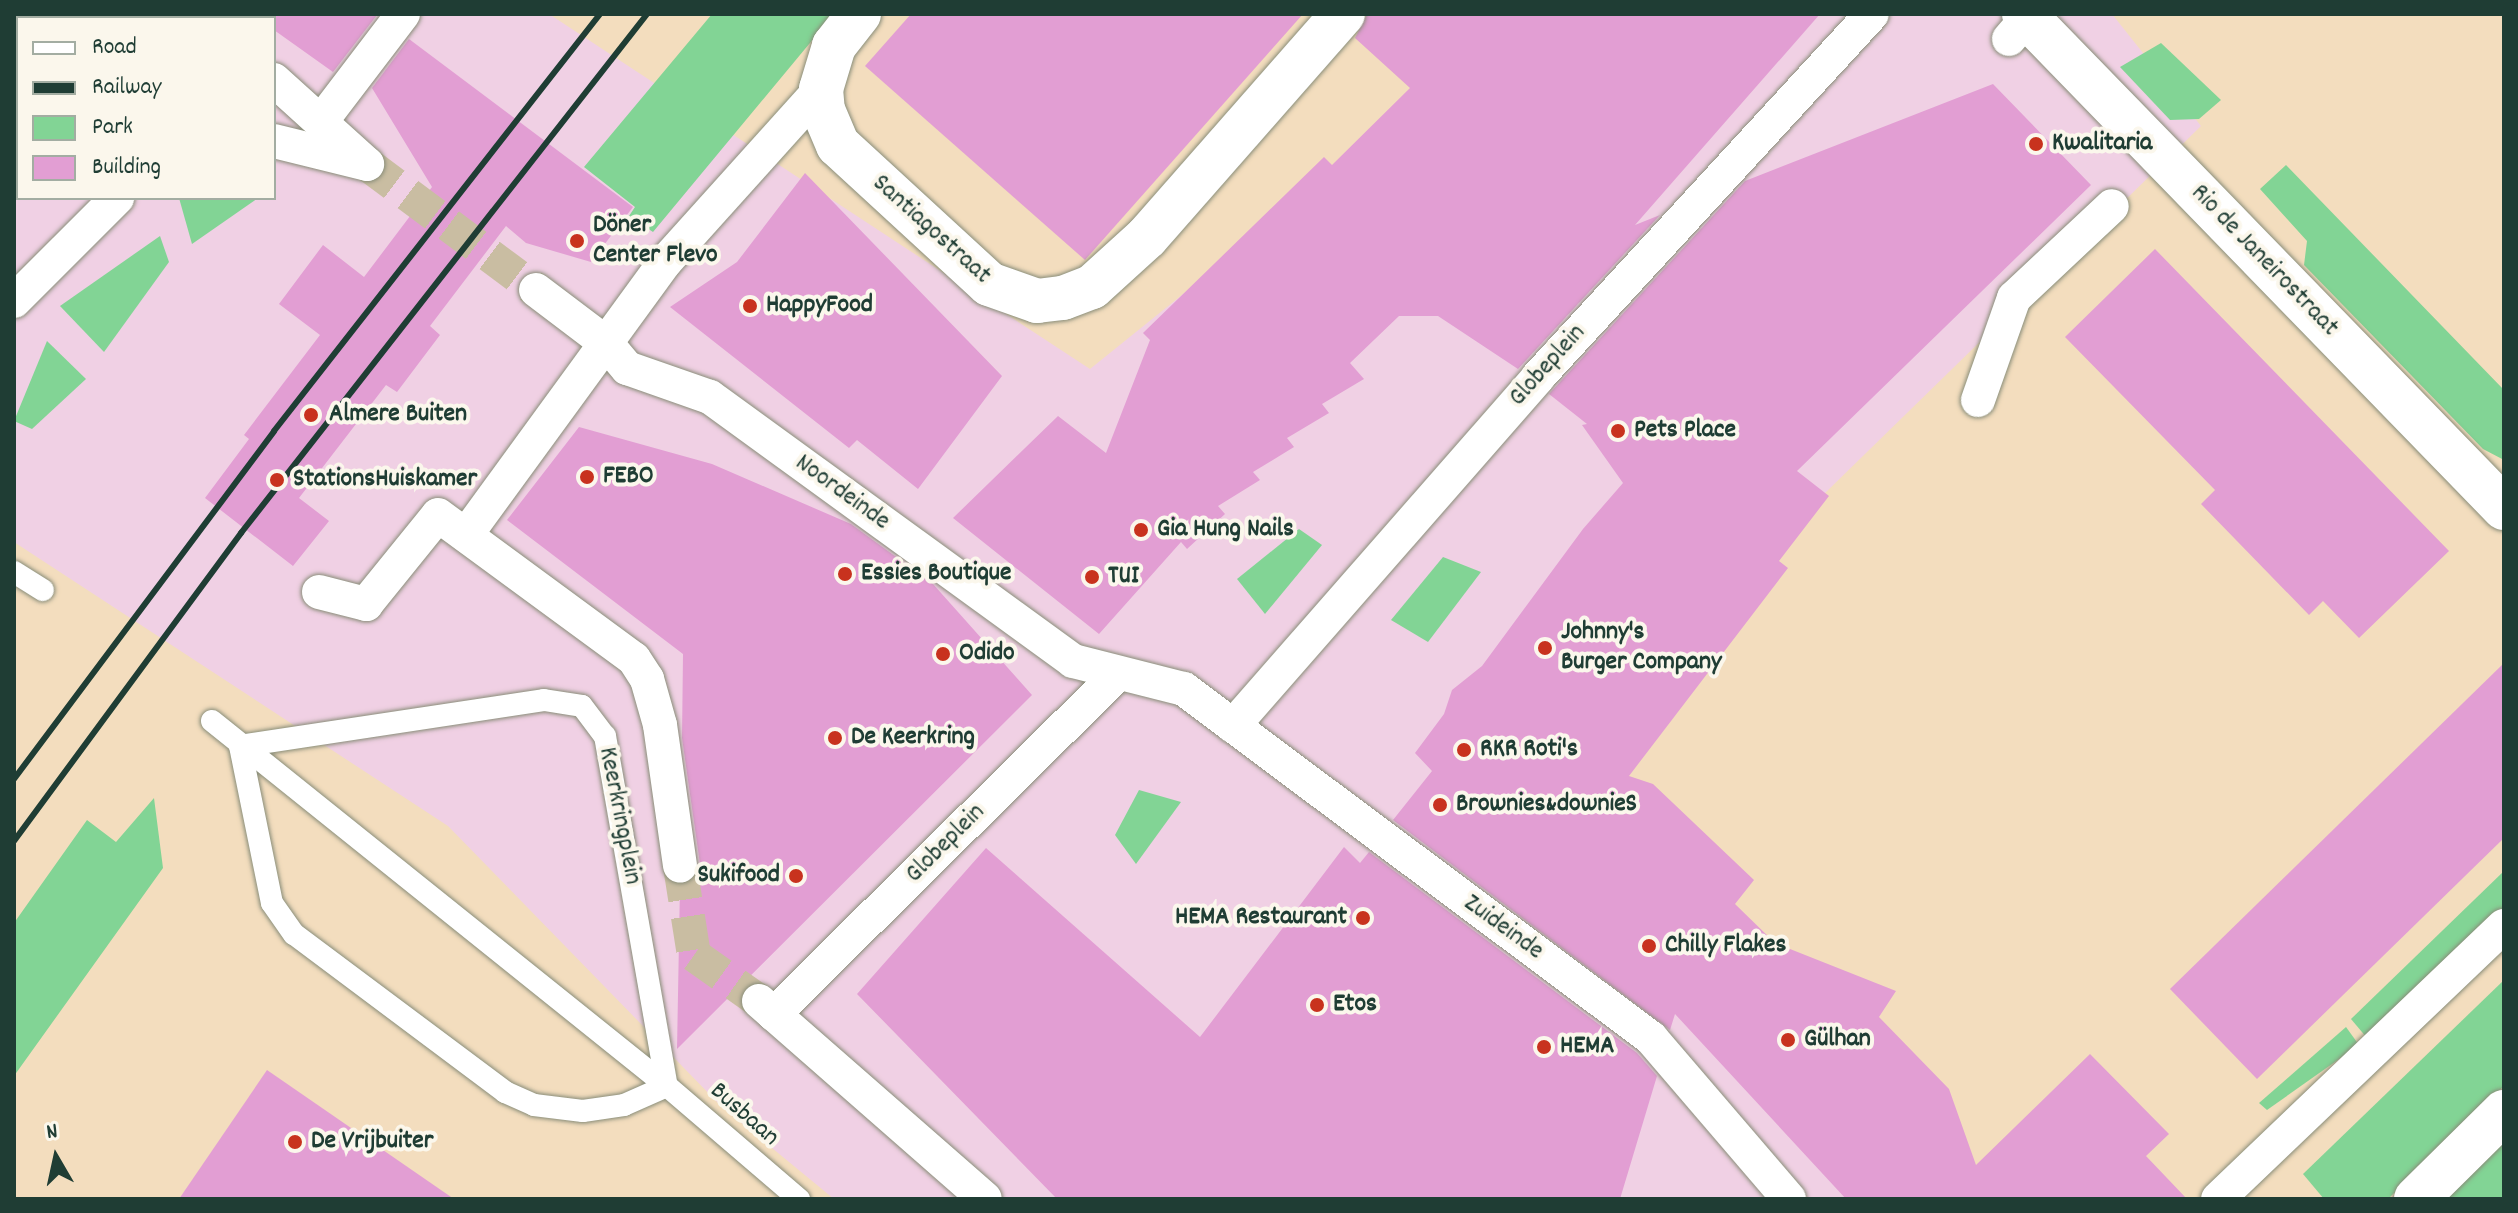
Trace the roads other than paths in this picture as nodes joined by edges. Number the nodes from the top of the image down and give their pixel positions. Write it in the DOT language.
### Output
graph roads {
  1 [pos="403,14"];
  2 [pos="859,14"];
  3 [pos="1343,14"];
  4 [pos="1872,14"];
  5 [pos="2023,21"];
  6 [pos="276,82"];
  7 [pos="821,89"];
  8 [pos="323,119"];
  9 [pos="276,141"];
  10 [pos="115,200"];
  11 [pos="2112,206"];
  12 [pos="536,290"];
  13 [pos="14,301"];
  14 [pos="606,343"];
  15 [pos="1978,400"];
  16 [pos="2504,508"];
  17 [pos="466,535"];
  18 [pos="14,572"];
  19 [pos="43,590"];
  20 [pos="319,592"];
  21 [pos="1118,673"];
  22 [pos="212,721"];
  23 [pos="1233,726"];
  24 [pos="240,746"];
  25 [pos="680,866"];
  26 [pos="2504,926"];
  27 [pos="667,1086"];
  28 [pos="2504,1112"];
  29 [pos="792,1193"];
  30 [pos="985,1199"];
  31 [pos="1789,1199"];
  32 [pos="2218,1199"];
  33 [pos="2416,1199"];
  1 -- 8 [label="street"];
  2 -- 7 [label="street"];
  3 -- 7 [label="street, Santiagostraat"];
  4 -- 23 [label="street, Globeplein"];
  5 -- 16 [label="street, Rio de Janeirostraat"];
  6 -- 8 [label="street"];
  7 -- 14 [label="street"];
  8 -- 9 [label="street"];
  10 -- 13 [label="street"];
  11 -- 15 [label="street"];
  12 -- 14 [label="street, Noordeinde"];
  14 -- 17 [label="street"];
  14 -- 21 [label="street, Noordeinde"];
  17 -- 20 [label="street, Keerkringplein"];
  17 -- 25 [label="street, Keerkringplein"];
  18 -- 19 [label="lane"];
  21 -- 23 [label="street"];
  21 -- 30 [label="street, Globeplein"];
  22 -- 24 [label="lane"];
  23 -- 31 [label="street, Zuideinde"];
  24 -- 27 [label="lane"];
  24 -- 27 [label="lane"];
  24 -- 27 [label="lane, Keerkringplein"];
  26 -- 32 [label="street"];
  27 -- 29 [label="lane, Busbaan"];
  28 -- 33 [label="street"];
}
